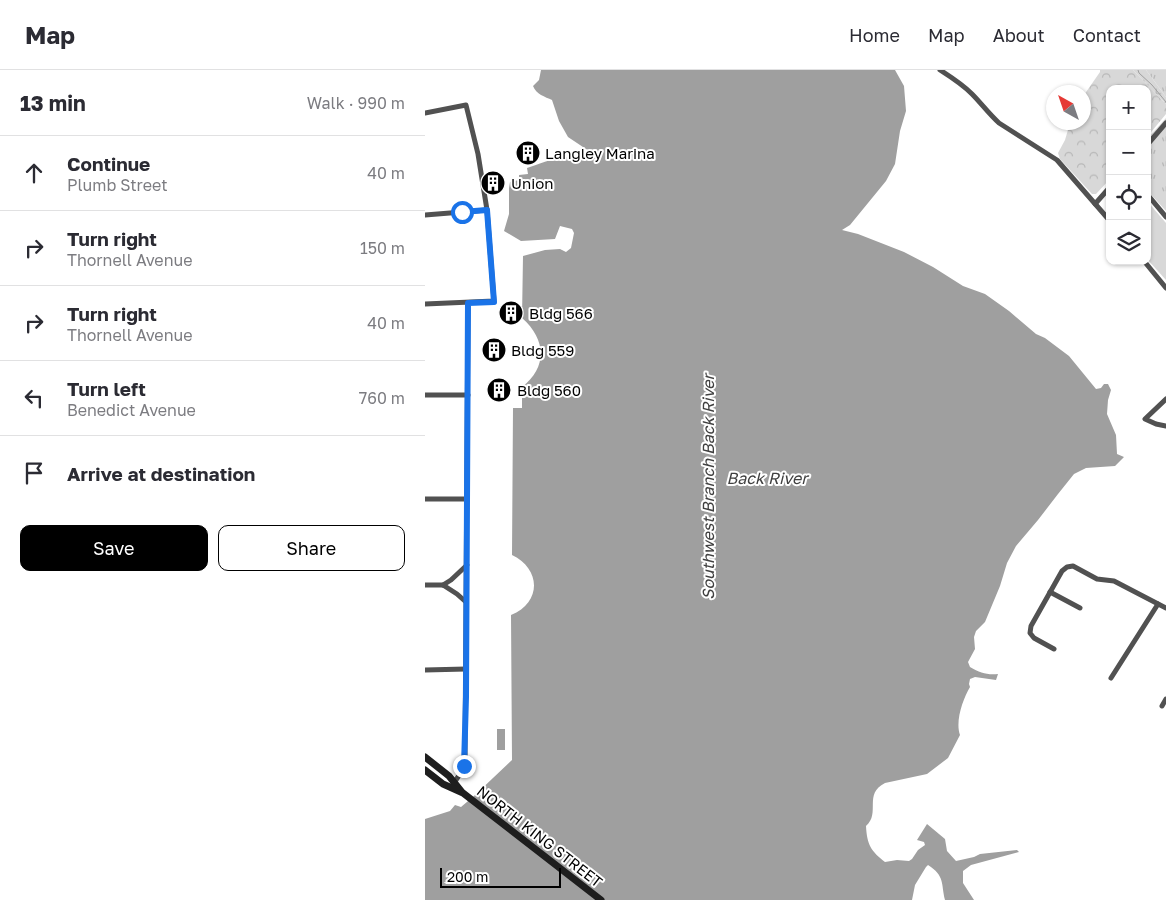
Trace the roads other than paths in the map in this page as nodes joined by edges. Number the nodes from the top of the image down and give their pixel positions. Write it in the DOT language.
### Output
graph roads {
  1 [pos="940,70"];
  2 [pos="425,113"];
  3 [pos="1166,123"];
  4 [pos="1151,140"];
  5 [pos="1106,192"];
  6 [pos="1151,199"];
  7 [pos="1095,204"];
  8 [pos="487,210"];
  9 [pos="425,214"];
  10 [pos="1166,217"];
  11 [pos="1109,220"];
  12 [pos="1147,265"];
  13 [pos="1166,288"];
  14 [pos="468,303"];
  15 [pos="425,304"];
  16 [pos="425,395"];
  17 [pos="468,395"];
  18 [pos="1166,399"];
  19 [pos="1166,426"];
  20 [pos="425,499"];
  21 [pos="466,499"];
  22 [pos="467,565"];
  23 [pos="425,585"];
  24 [pos="443,585"];
  25 [pos="1050,592"];
  26 [pos="466,602"];
  27 [pos="1158,604"];
  28 [pos="1080,608"];
  29 [pos="1166,608"];
  30 [pos="1053,648"];
  31 [pos="466,669"];
  32 [pos="425,670"];
  33 [pos="1111,678"];
  34 [pos="1166,699"];
  35 [pos="1162,706"];
  36 [pos="425,757"];
  37 [pos="428,772"];
  38 [pos="452,785"];
  39 [pos="601,900"];
  1 -- 7 [label="street"];
  2 -- 8 [label="street"];
  3 -- 4 [label="street"];
  5 -- 7 [label="street"];
  6 -- 10 [label="street"];
  7 -- 11 [label="street"];
  8 -- 9 [label="street"];
  8 -- 14 [label="street"];
  12 -- 13 [label="street"];
  14 -- 15 [label="street"];
  14 -- 17 [label="street"];
  16 -- 17 [label="street"];
  17 -- 21 [label="street"];
  18 -- 19 [label="street"];
  20 -- 21 [label="street"];
  21 -- 22 [label="street"];
  22 -- 24 [label="street"];
  22 -- 26 [label="street"];
  23 -- 24 [label="street"];
  24 -- 26 [label="street"];
  25 -- 27 [label="street"];
  25 -- 28 [label="street"];
  25 -- 30 [label="street"];
  26 -- 31 [label="street"];
  27 -- 29 [label="street"];
  27 -- 33 [label="street"];
  31 -- 32 [label="street"];
  31 -- 38 [label="street"];
  34 -- 35 [label="street"];
  36 -- 38 [label="main road, NORTH KING STREET"];
  37 -- 38 [label="main road, NORTH KING STREET"];
  38 -- 39 [label="main road, NORTH KING STREET"];
}
